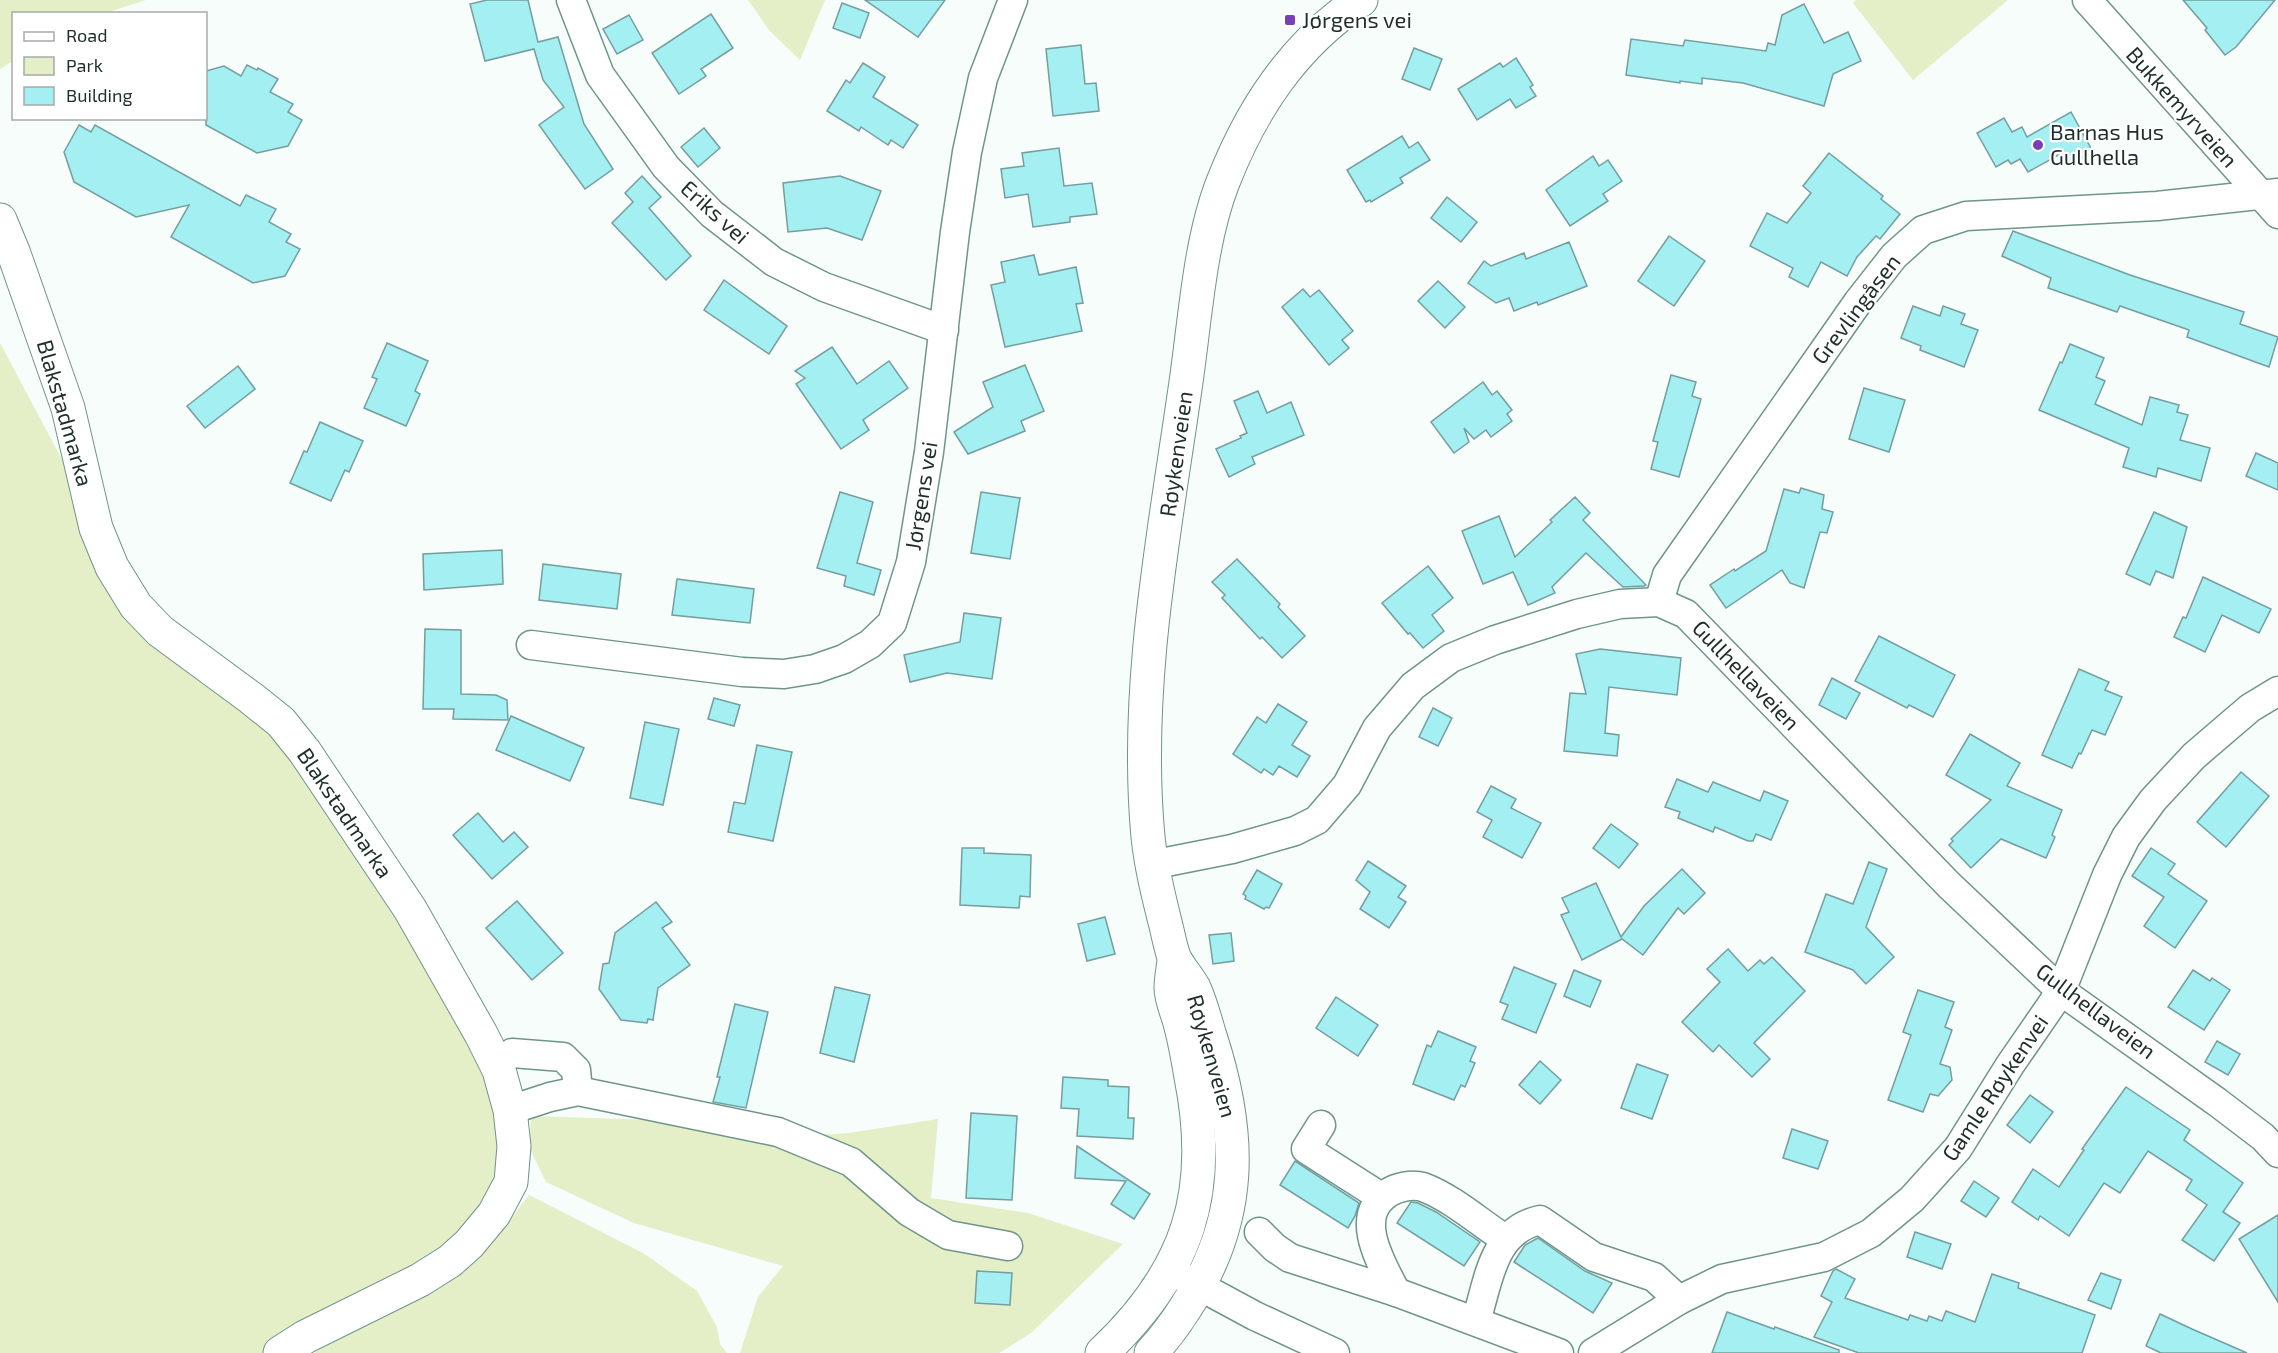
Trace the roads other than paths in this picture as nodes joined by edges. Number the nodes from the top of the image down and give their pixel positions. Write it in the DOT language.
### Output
graph roads {
  1 [pos="571,0"];
  2 [pos="1013,0"];
  3 [pos="1361,0"];
  4 [pos="2087,0"];
  5 [pos="2272,201"];
  6 [pos="0,220"];
  7 [pos="944,330"];
  8 [pos="1659,602"];
  9 [pos="531,645"];
  10 [pos="2278,691"];
  11 [pos="1151,865"];
  12 [pos="1175,959"];
  13 [pos="2061,991"];
  14 [pos="512,1053"];
  15 [pos="578,1091"];
  16 [pos="510,1110"];
  17 [pos="1321,1125"];
  18 [pos="2278,1153"];
  19 [pos="1381,1197"];
  20 [pos="1259,1232"];
  21 [pos="1505,1239"];
  22 [pos="1008,1246"];
  23 [pos="1170,1270"];
  24 [pos="1200,1286"];
  25 [pos="1396,1292"];
  26 [pos="1679,1300"];
  27 [pos="1476,1321"];
  28 [pos="280,1353"];
  29 [pos="1102,1353"];
  30 [pos="1151,1353"];
  31 [pos="1335,1353"];
  32 [pos="1559,1353"];
  33 [pos="1593,1353"];
  1 -- 7 [label="street, Eriks vei"];
  2 -- 7 [label="street, Jørgens vei"];
  3 -- 11 [label="main road, Røykenveien"];
  4 -- 5 [label="street, Bukkemyrveien"];
  5 -- 8 [label="street, Grevlingåsen"];
  6 -- 16 [label="main road, Blakstadmarka"];
  7 -- 9 [label="street, Jørgens vei"];
  8 -- 11 [label="street, Gullhellaveien"];
  8 -- 13 [label="street, Gullhellaveien"];
  10 -- 13 [label="street, Gamle Røykenvei"];
  11 -- 12 [label="main road, Røykenveien"];
  12 -- 23 [label="main road, Røykenveien"];
  12 -- 24 [label="main road, Røykenveien"];
  13 -- 18 [label="street, Gullhellaveien"];
  13 -- 26 [label="street, Gamle Røykenvei"];
  14 -- 15 [label="street"];
  15 -- 16 [label="street"];
  15 -- 22 [label="street"];
  16 -- 28 [label="main road, Blakstadmarka"];
  17 -- 19 [label="street"];
  19 -- 21 [label="street"];
  19 -- 25 [label="street"];
  20 -- 25 [label="street"];
  21 -- 26 [label="street"];
  21 -- 27 [label="street"];
  23 -- 24 [label="street"];
  23 -- 29 [label="main road, Røykenveien"];
  24 -- 30 [label="main road, Røykenveien"];
  24 -- 31 [label="street"];
  25 -- 27 [label="street"];
  26 -- 33 [label="street, Gamle Røykenvei"];
  27 -- 32 [label="street"];
}
